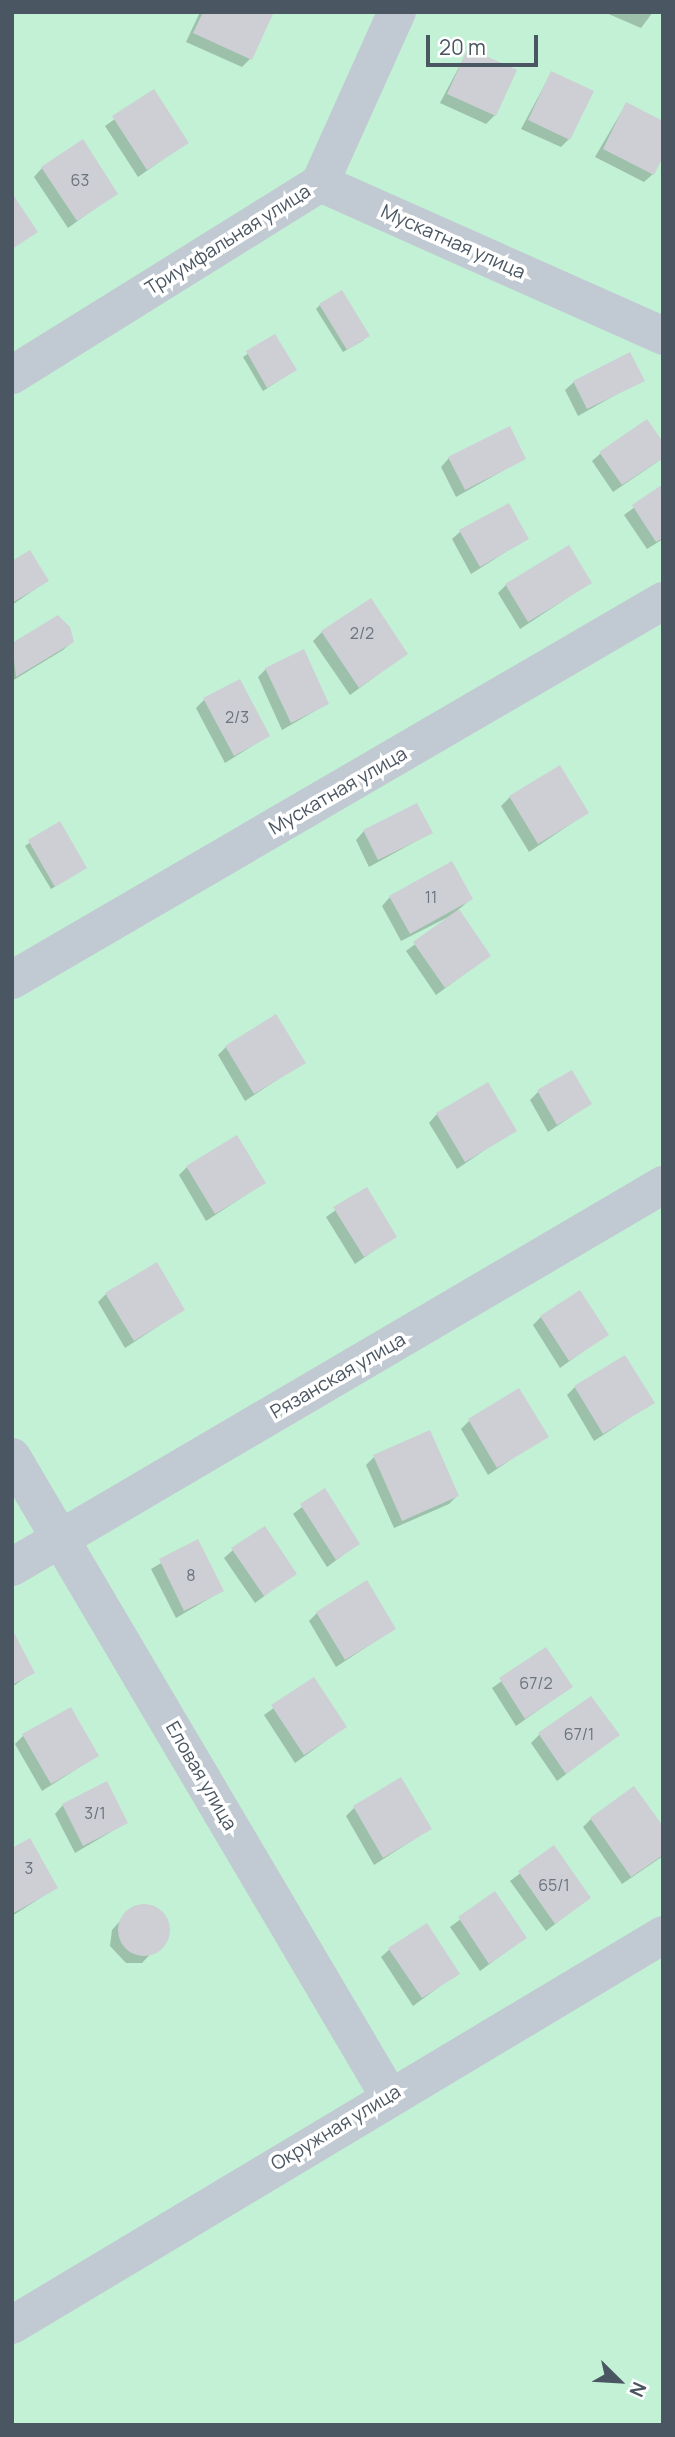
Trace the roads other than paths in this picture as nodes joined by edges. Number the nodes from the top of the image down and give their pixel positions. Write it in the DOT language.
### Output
graph roads {
  1 [pos="397,12"];
  2 [pos="320,183"];
  3 [pos="663,336"];
  4 [pos="12,375"];
  5 [pos="663,601"];
  6 [pos="12,980"];
  7 [pos="663,1185"];
  8 [pos="12,1457"];
  9 [pos="62,1538"];
  10 [pos="12,1567"];
  11 [pos="663,1935"];
  12 [pos="389,2096"];
  13 [pos="12,2325"];
  1 -- 2 [label="street, Триумфальная улица"];
  2 -- 3 [label="street, Мускатная улица"];
  2 -- 4 [label="street, Триумфальная улица"];
  5 -- 6 [label="street, Мускатная улица"];
  7 -- 9 [label="street, Рязанская улица"];
  8 -- 9 [label="street, Еловая улица"];
  9 -- 10 [label="street, Рязанская улица"];
  9 -- 12 [label="street, Еловая улица"];
  11 -- 12 [label="street, Окружная улица"];
  12 -- 13 [label="street, Окружная улица"];
}
